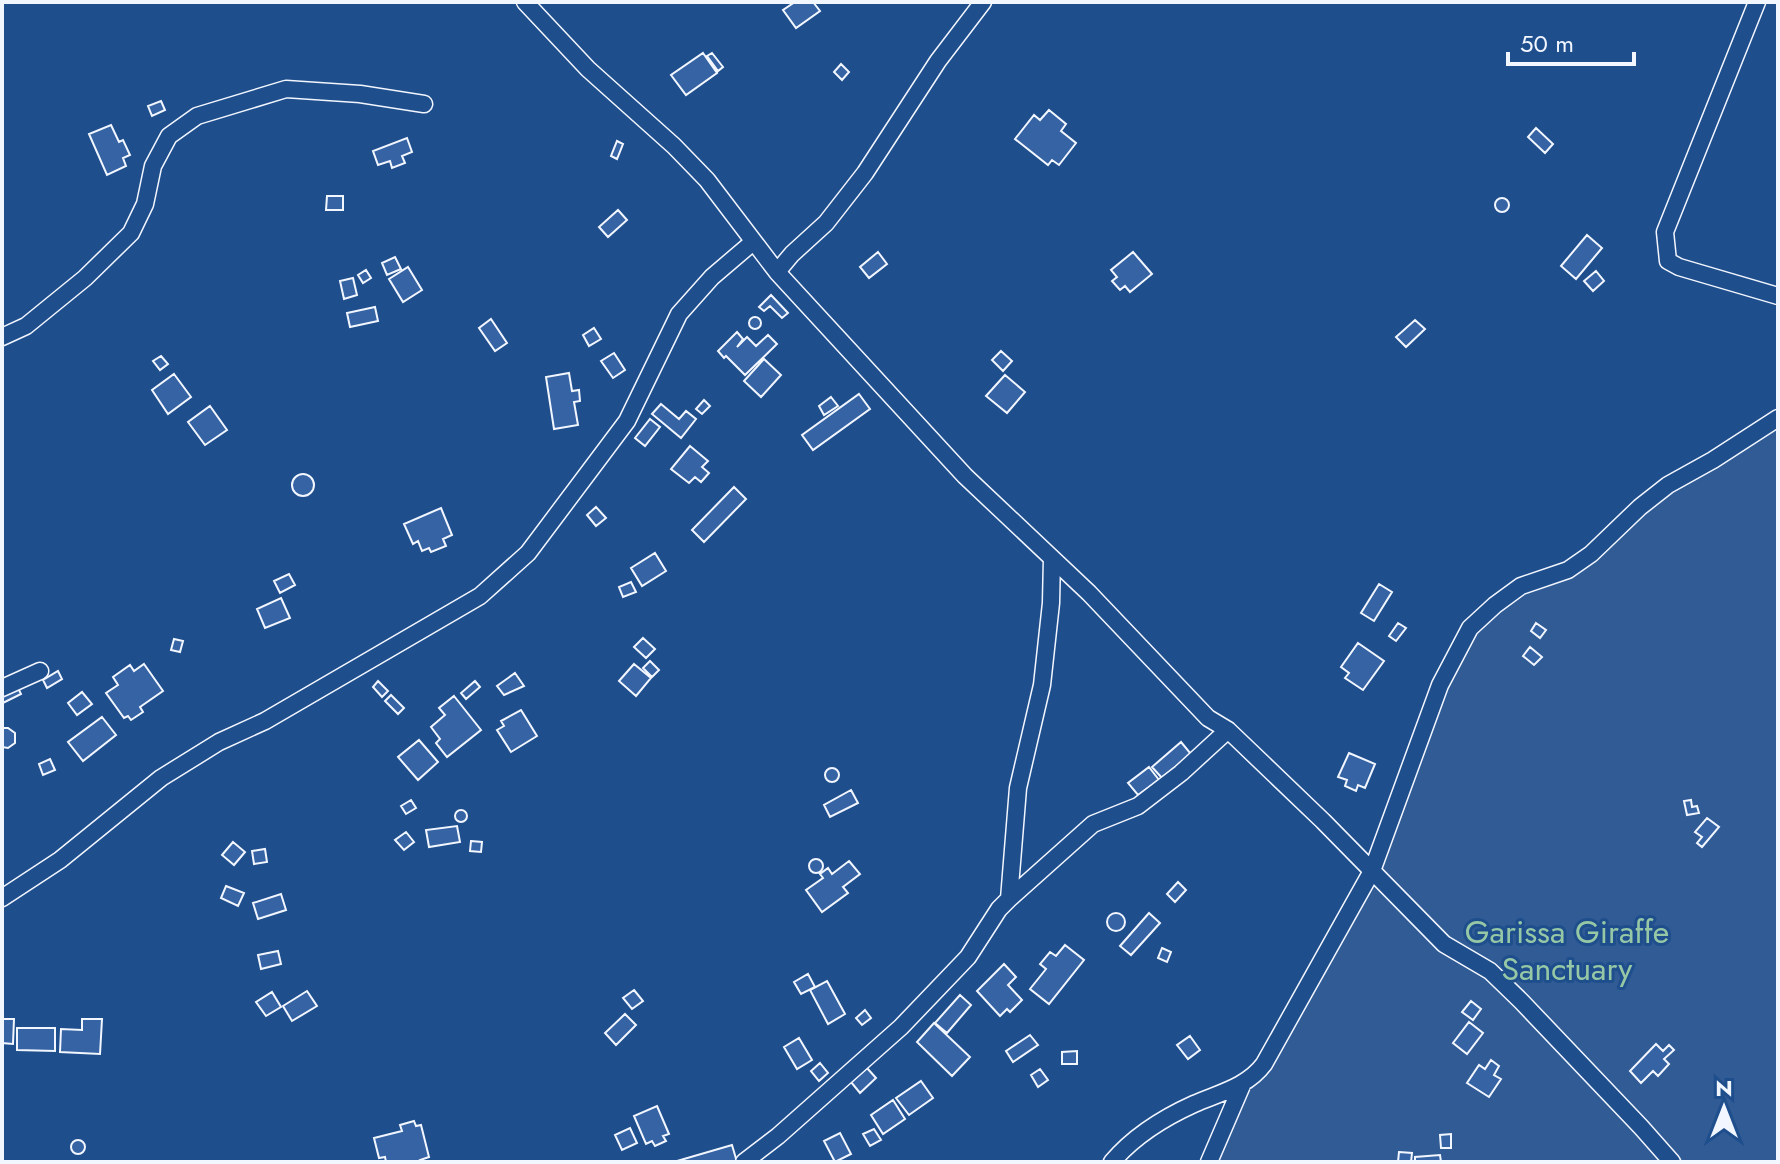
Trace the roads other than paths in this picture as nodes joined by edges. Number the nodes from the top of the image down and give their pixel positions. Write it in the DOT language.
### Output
graph roads {
  1 [pos="525,2"];
  2 [pos="983,2"];
  3 [pos="1757,2"];
  4 [pos="424,104"];
  5 [pos="753,242"];
  6 [pos="777,272"];
  7 [pos="1778,296"];
  8 [pos="2,337"];
  9 [pos="1778,418"];
  10 [pos="1052,558"];
  11 [pos="40,671"];
  12 [pos="2,688"];
  13 [pos="1228,730"];
  14 [pos="1372,871"];
  15 [pos="2,898"];
  16 [pos="1009,899"];
  17 [pos="1243,1083"];
  18 [pos="744,1162"];
  19 [pos="1112,1162"];
  20 [pos="1209,1162"];
  21 [pos="1672,1162"];
  1 -- 5 [label="street"];
  2 -- 6 [label="street"];
  3 -- 7 [label="street"];
  4 -- 8 [label="street"];
  5 -- 6 [label="street"];
  5 -- 15 [label="street"];
  6 -- 10 [label="street"];
  9 -- 14 [label="street"];
  10 -- 13 [label="street"];
  10 -- 16 [label="street"];
  11 -- 12 [label="street"];
  13 -- 14 [label="street"];
  13 -- 16 [label="street"];
  14 -- 17 [label="street"];
  14 -- 21 [label="street"];
  16 -- 18 [label="street"];
  17 -- 19 [label="street"];
  17 -- 20 [label="street"];
}
